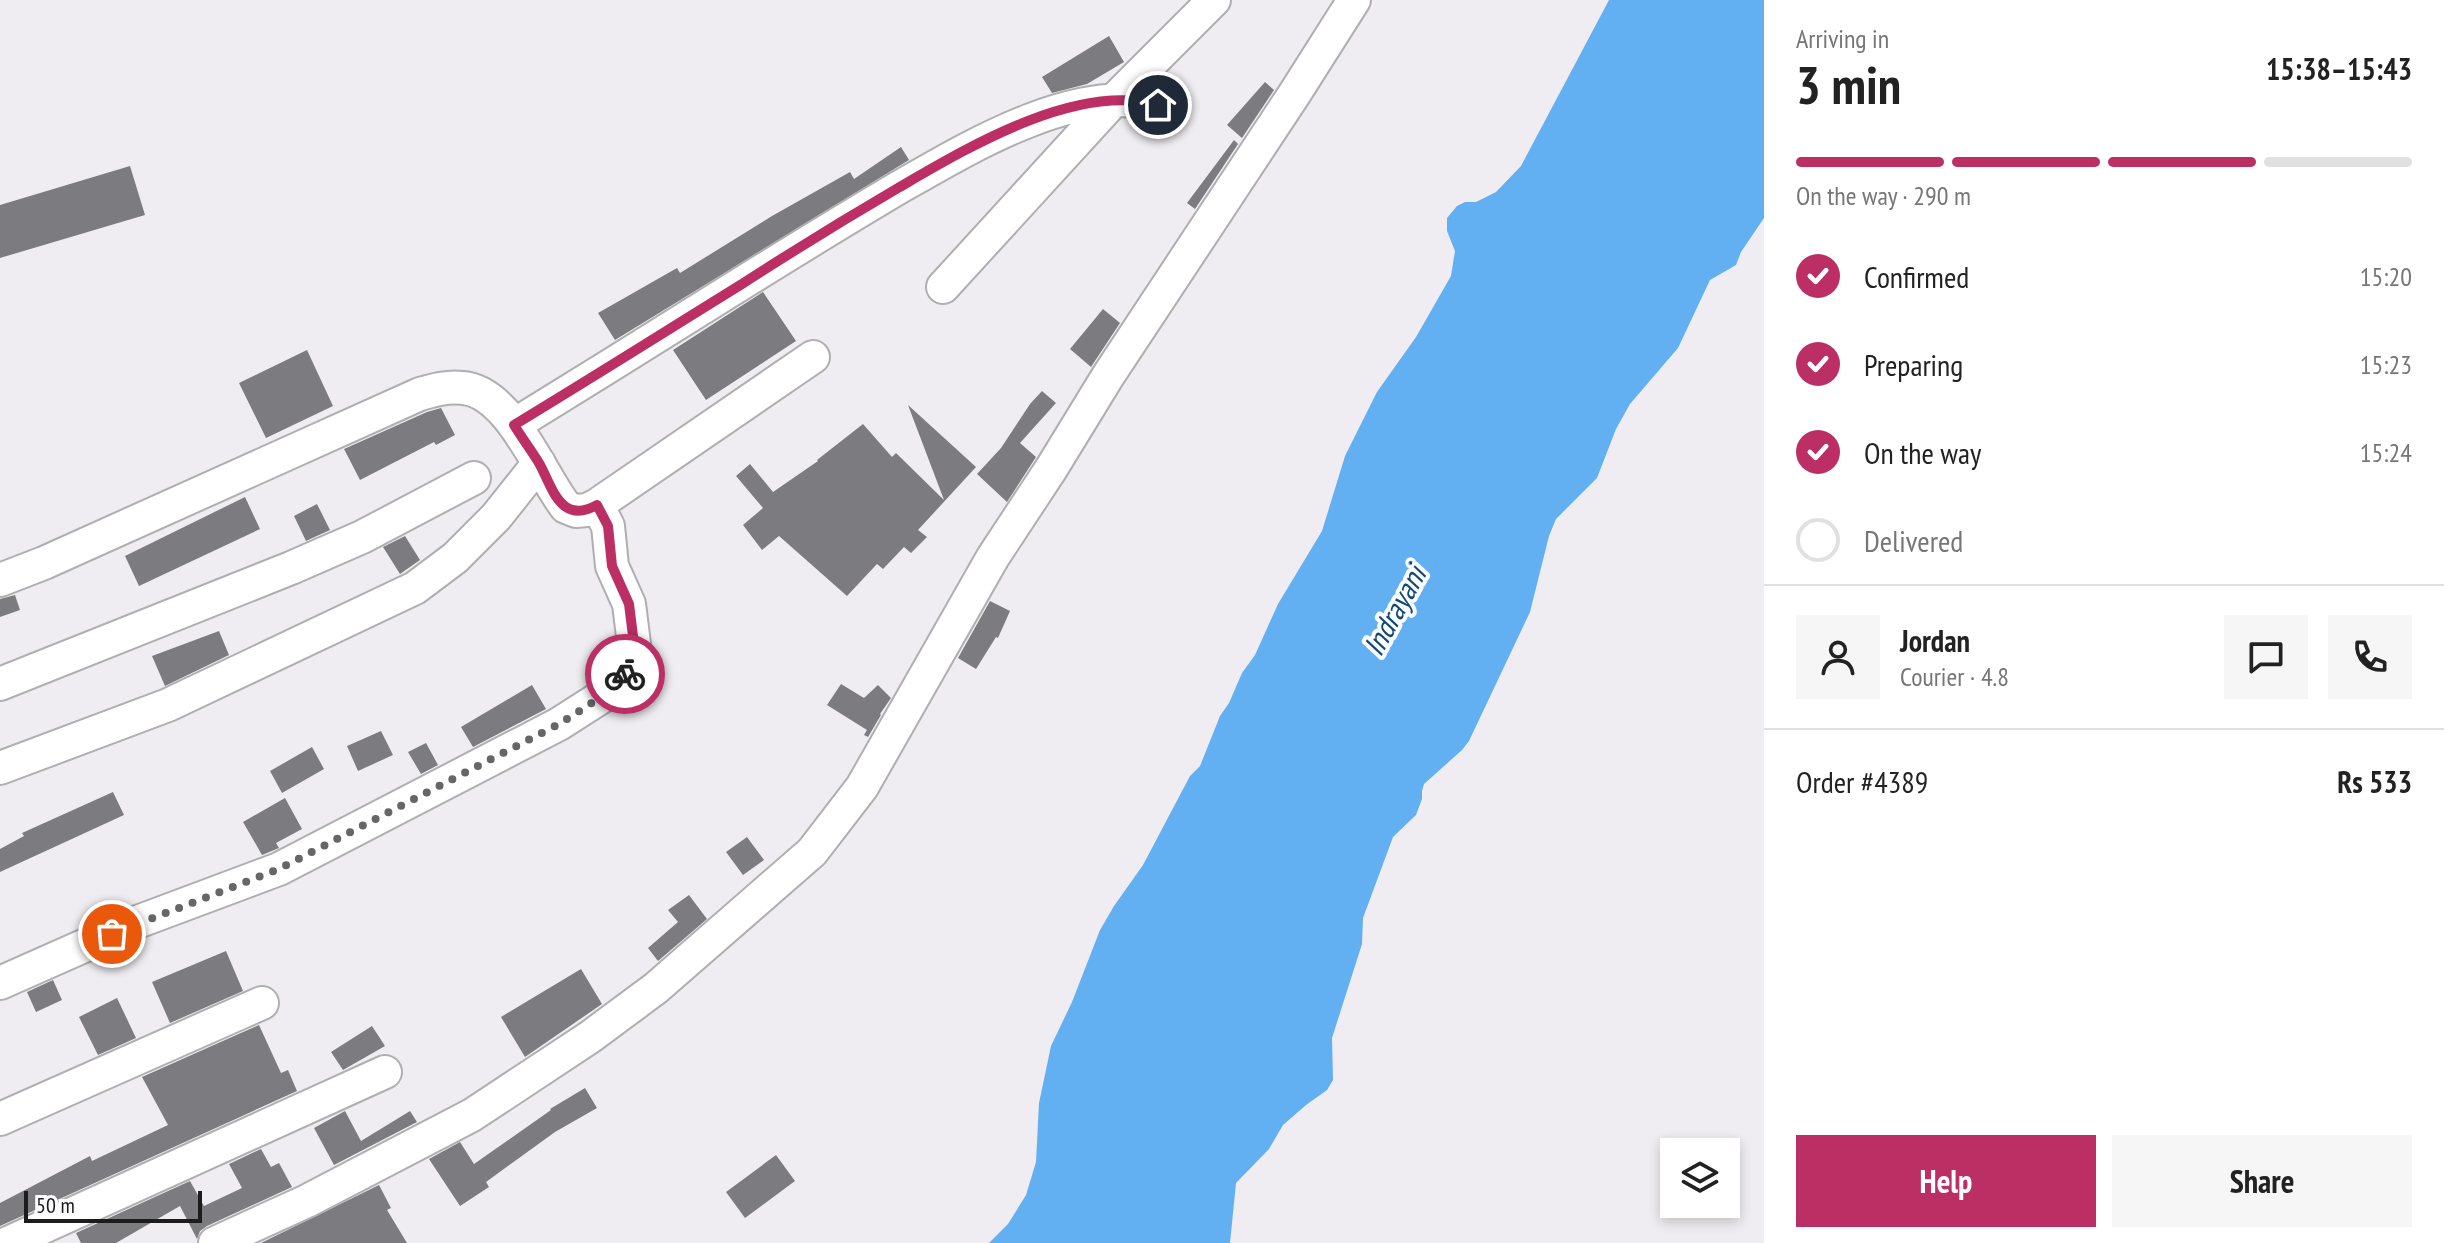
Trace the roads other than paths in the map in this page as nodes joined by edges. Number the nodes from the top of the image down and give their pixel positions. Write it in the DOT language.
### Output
graph roads {
  1 [pos="1214,0"];
  2 [pos="1354,0"];
  3 [pos="1114,100"];
  4 [pos="1158,105"];
  5 [pos="943,287"];
  6 [pos="813,357"];
  7 [pos="514,425"];
  8 [pos="539,463"];
  9 [pos="474,478"];
  10 [pos="597,505"];
  11 [pos="0,580"];
  12 [pos="0,684"];
  13 [pos="0,768"];
  14 [pos="0,983"];
  15 [pos="262,1003"];
  16 [pos="385,1072"];
  17 [pos="0,1119"];
  18 [pos="8,1243"];
  19 [pos="215,1243"];
  1 -- 3 [label="street"];
  2 -- 19 [label="street"];
  3 -- 4 [label="street"];
  3 -- 5 [label="street"];
  3 -- 7 [label="street"];
  6 -- 10 [label="street"];
  7 -- 8 [label="street"];
  7 -- 11 [label="street"];
  8 -- 10 [label="street"];
  8 -- 13 [label="street"];
  9 -- 12 [label="street"];
  10 -- 14 [label="street"];
  15 -- 17 [label="street"];
  16 -- 18 [label="street"];
}
